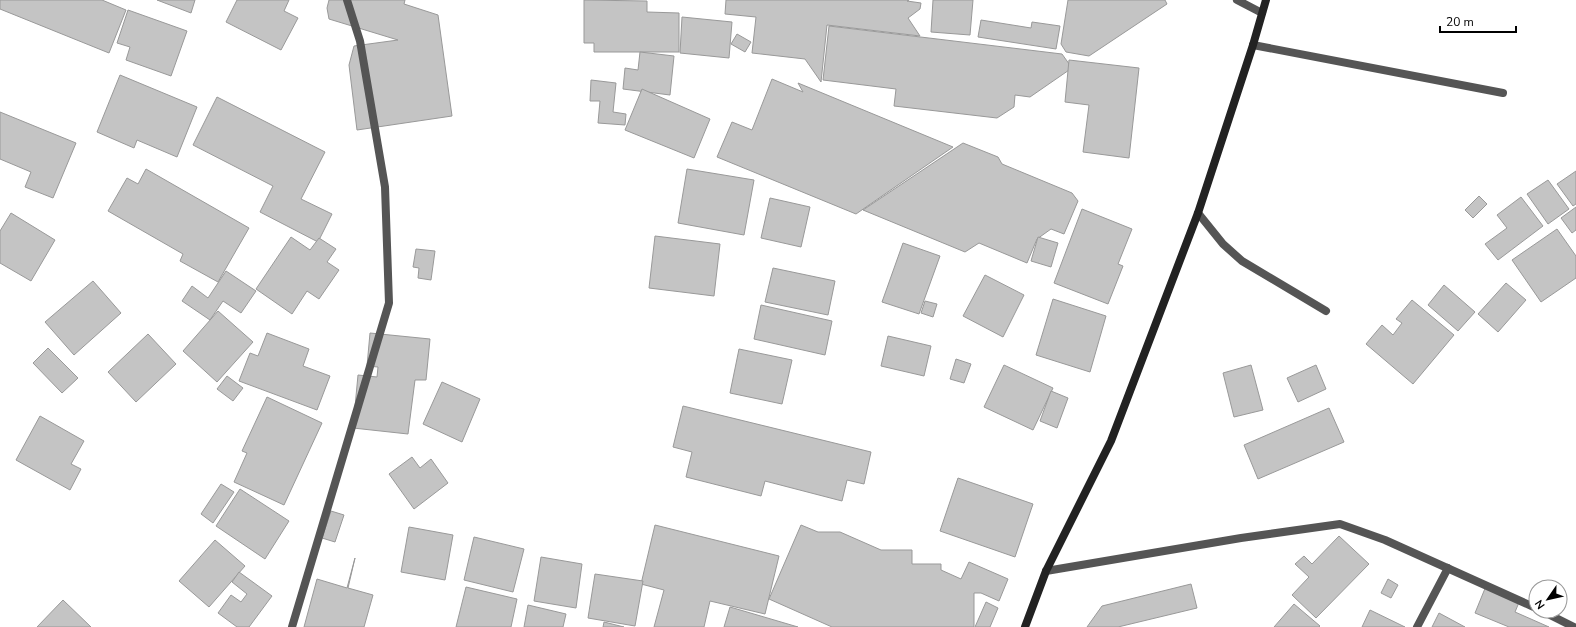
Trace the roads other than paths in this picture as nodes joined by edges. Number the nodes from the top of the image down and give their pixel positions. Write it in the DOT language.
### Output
graph roads {
  1 [pos="347,0"];
  2 [pos="1237,0"];
  3 [pos="1266,0"];
  4 [pos="1262,13"];
  5 [pos="1253,45"];
  6 [pos="1503,93"];
  7 [pos="1198,213"];
  8 [pos="1326,311"];
  9 [pos="1448,568"];
  10 [pos="1046,571"];
  11 [pos="1528,604"];
  12 [pos="1558,619"];
  13 [pos="292,627"];
  14 [pos="1025,627"];
  15 [pos="1417,627"];
  16 [pos="1574,627"];
  1 -- 13 [label="street"];
  2 -- 4 [label="street"];
  3 -- 4 [label="main road"];
  4 -- 5 [label="main road"];
  5 -- 6 [label="street"];
  5 -- 7 [label="main road"];
  7 -- 8 [label="street"];
  7 -- 10 [label="main road"];
  9 -- 10 [label="street"];
  9 -- 11 [label="street"];
  9 -- 15 [label="street"];
  10 -- 14 [label="main road"];
  12 -- 16 [label="street"];
}
